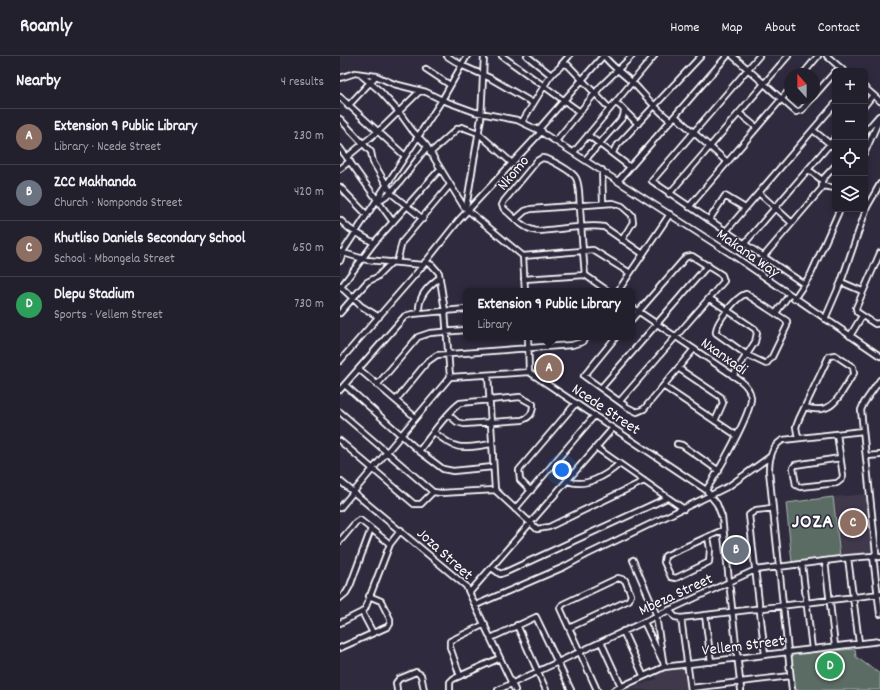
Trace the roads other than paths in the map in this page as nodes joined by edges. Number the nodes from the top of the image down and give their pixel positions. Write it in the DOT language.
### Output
graph roads {
  1 [pos="447,56"];
  2 [pos="467,56"];
  3 [pos="484,56"];
  4 [pos="502,56"];
  5 [pos="527,56"];
  6 [pos="569,56"];
  7 [pos="604,56"];
  8 [pos="632,56"];
  9 [pos="654,56"];
  10 [pos="701,56"];
  11 [pos="727,56"];
  12 [pos="733,56"];
  13 [pos="759,56"];
  14 [pos="788,56"];
  15 [pos="818,56"];
  16 [pos="827,56"];
  17 [pos="563,58"];
  18 [pos="561,65"];
  19 [pos="568,65"];
  20 [pos="461,66"];
  21 [pos="808,68"];
  22 [pos="836,68"];
  23 [pos="426,69"];
  24 [pos="747,69"];
  25 [pos="616,70"];
  26 [pos="361,74"];
  27 [pos="551,74"];
  28 [pos="484,75"];
  29 [pos="376,76"];
  30 [pos="832,76"];
  31 [pos="340,78"];
  32 [pos="582,81"];
  33 [pos="370,82"];
  34 [pos="632,82"];
  35 [pos="764,84"];
  36 [pos="450,85"];
  37 [pos="545,85"];
  38 [pos="820,89"];
  39 [pos="420,91"];
  40 [pos="868,91"];
  41 [pos="595,93"];
  42 [pos="784,95"];
  43 [pos="873,95"];
  44 [pos="781,98"];
  45 [pos="341,99"];
  46 [pos="565,99"];
  47 [pos="442,100"];
  48 [pos="784,101"];
  49 [pos="880,101"];
  50 [pos="533,103"];
  51 [pos="615,103"];
  52 [pos="787,104"];
  53 [pos="807,104"];
  54 [pos="866,104"];
  55 [pos="348,106"];
  56 [pos="654,107"];
  57 [pos="832,108"];
  58 [pos="610,109"];
  59 [pos="624,111"];
  60 [pos="399,112"];
  61 [pos="580,112"];
  62 [pos="481,113"];
  63 [pos="739,113"];
  64 [pos="675,116"];
  65 [pos="880,116"];
  66 [pos="340,119"];
  67 [pos="671,121"];
  68 [pos="522,122"];
  69 [pos="638,124"];
  70 [pos="756,127"];
  71 [pos="868,129"];
  72 [pos="813,130"];
  73 [pos="377,131"];
  74 [pos="540,131"];
  75 [pos="692,132"];
  76 [pos="478,133"];
  77 [pos="588,135"];
  78 [pos="418,137"];
  79 [pos="833,140"];
  80 [pos="556,141"];
  81 [pos="363,143"];
  82 [pos="599,144"];
  83 [pos="830,144"];
  84 [pos="868,145"];
  85 [pos="427,147"];
  86 [pos="710,147"];
  87 [pos="340,148"];
  88 [pos="574,152"];
  89 [pos="430,153"];
  90 [pos="613,153"];
  91 [pos="406,156"];
  92 [pos="348,159"];
  93 [pos="586,160"];
  94 [pos="726,161"];
  95 [pos="513,164"];
  96 [pos="630,167"];
  97 [pos="340,169"];
  98 [pos="440,169"];
  99 [pos="602,170"];
  100 [pos="809,170"];
  101 [pos="832,170"];
  102 [pos="619,180"];
  103 [pos="822,183"];
  104 [pos="880,184"];
  105 [pos="450,185"];
  106 [pos="387,186"];
  107 [pos="340,187"];
  108 [pos="832,187"];
  109 [pos="390,191"];
  110 [pos="759,193"];
  111 [pos="669,194"];
  112 [pos="377,201"];
  113 [pos="603,203"];
  114 [pos="580,205"];
  115 [pos="406,206"];
  116 [pos="689,207"];
  117 [pos="745,208"];
  118 [pos="776,208"];
  119 [pos="468,209"];
  120 [pos="839,212"];
  121 [pos="670,214"];
  122 [pos="367,215"];
  123 [pos="423,218"];
  124 [pos="516,219"];
  125 [pos="340,220"];
  126 [pos="709,220"];
  127 [pos="393,222"];
  128 [pos="792,223"];
  129 [pos="581,228"];
  130 [pos="356,231"];
  131 [pos="726,231"];
  132 [pos="622,240"];
  133 [pos="374,243"];
  134 [pos="745,244"];
  135 [pos="583,250"];
  136 [pos="341,252"];
  137 [pos="880,253"];
  138 [pos="643,254"];
  139 [pos="523,256"];
  140 [pos="764,256"];
  141 [pos="363,259"];
  142 [pos="340,261"];
  143 [pos="395,262"];
  144 [pos="424,264"];
  145 [pos="708,265"];
  146 [pos="630,273"];
  147 [pos="585,275"];
  148 [pos="439,278"];
  149 [pos="524,279"];
  150 [pos="841,282"];
  151 [pos="804,284"];
  152 [pos="340,286"];
  153 [pos="525,288"];
  154 [pos="604,288"];
  155 [pos="620,288"];
  156 [pos="862,291"];
  157 [pos="789,296"];
  158 [pos="709,298"];
  159 [pos="353,299"];
  160 [pos="794,299"];
  161 [pos="463,309"];
  162 [pos="635,309"];
  163 [pos="445,311"];
  164 [pos="639,311"];
  165 [pos="728,311"];
  166 [pos="340,313"];
  167 [pos="419,313"];
  168 [pos="776,313"];
  169 [pos="635,316"];
  170 [pos="862,316"];
  171 [pos="379,317"];
  172 [pos="825,319"];
  173 [pos="880,323"];
  174 [pos="658,324"];
  175 [pos="463,330"];
  176 [pos="447,332"];
  177 [pos="850,336"];
  178 [pos="676,337"];
  179 [pos="528,340"];
  180 [pos="584,340"];
  181 [pos="613,340"];
  182 [pos="528,348"];
  183 [pos="694,349"];
  184 [pos="449,354"];
  185 [pos="747,355"];
  186 [pos="880,356"];
  187 [pos="340,361"];
  188 [pos="678,368"];
  189 [pos="359,369"];
  190 [pos="529,372"];
  191 [pos="488,375"];
  192 [pos="733,376"];
  193 [pos="450,377"];
  194 [pos="880,380"];
  195 [pos="378,384"];
  196 [pos="345,385"];
  197 [pos="663,386"];
  198 [pos="601,388"];
  199 [pos="340,390"];
  200 [pos="396,400"];
  201 [pos="489,400"];
  202 [pos="620,402"];
  203 [pos="576,403"];
  204 [pos="805,408"];
  205 [pos="340,412"];
  206 [pos="449,415"];
  207 [pos="595,415"];
  208 [pos="415,418"];
  209 [pos="715,421"];
  210 [pos="490,422"];
  211 [pos="613,428"];
  212 [pos="863,431"];
  213 [pos="434,432"];
  214 [pos="401,434"];
  215 [pos="837,434"];
  216 [pos="736,436"];
  217 [pos="798,438"];
  218 [pos="340,441"];
  219 [pos="492,444"];
  220 [pos="677,444"];
  221 [pos="597,448"];
  222 [pos="419,451"];
  223 [pos="386,452"];
  224 [pos="880,455"];
  225 [pos="771,456"];
  226 [pos="866,456"];
  227 [pos="840,458"];
  228 [pos="619,464"];
  229 [pos="493,468"];
  230 [pos="372,470"];
  231 [pos="719,471"];
  232 [pos="340,481"];
  233 [pos="568,481"];
  234 [pos="644,481"];
  235 [pos="494,490"];
  236 [pos="706,490"];
  237 [pos="353,491"];
  238 [pos="433,492"];
  239 [pos="530,492"];
  240 [pos="711,496"];
  241 [pos="667,498"];
  242 [pos="340,508"];
  243 [pos="773,508"];
  244 [pos="515,509"];
  245 [pos="684,509"];
  246 [pos="531,524"];
  247 [pos="371,529"];
  248 [pos="401,530"];
  249 [pos="723,530"];
  250 [pos="874,530"];
  251 [pos="880,530"];
  252 [pos="708,537"];
  253 [pos="340,541"];
  254 [pos="390,544"];
  255 [pos="873,556"];
  256 [pos="880,557"];
  257 [pos="848,558"];
  258 [pos="633,560"];
  259 [pos="825,561"];
  260 [pos="802,564"];
  261 [pos="779,567"];
  262 [pos="492,568"];
  263 [pos="756,570"];
  264 [pos="729,581"];
  265 [pos="470,592"];
  266 [pos="879,594"];
  267 [pos="370,596"];
  268 [pos="853,597"];
  269 [pos="340,598"];
  270 [pos="830,600"];
  271 [pos="807,603"];
  272 [pos="476,605"];
  273 [pos="783,606"];
  274 [pos="760,608"];
  275 [pos="669,610"];
  276 [pos="362,612"];
  277 [pos="732,612"];
  278 [pos="880,614"];
  279 [pos="704,615"];
  280 [pos="657,616"];
  281 [pos="681,618"];
  282 [pos="341,621"];
  283 [pos="644,622"];
  284 [pos="484,624"];
  285 [pos="517,625"];
  286 [pos="569,628"];
  287 [pos="623,631"];
  288 [pos="373,633"];
  289 [pos="491,638"];
  290 [pos="880,641"];
  291 [pos="602,642"];
  292 [pos="858,643"];
  293 [pos="835,646"];
  294 [pos="340,648"];
  295 [pos="812,649"];
  296 [pos="580,652"];
  297 [pos="788,652"];
  298 [pos="765,655"];
  299 [pos="500,658"];
  300 [pos="737,658"];
  301 [pos="662,660"];
  302 [pos="559,662"];
  303 [pos="711,662"];
  304 [pos="687,664"];
  305 [pos="664,667"];
  306 [pos="538,672"];
  307 [pos="460,676"];
  308 [pos="643,676"];
  309 [pos="790,676"];
  310 [pos="740,682"];
  311 [pos="512,684"];
  312 [pos="621,686"];
  313 [pos="691,689"];
  314 [pos="397,690"];
  315 [pos="424,690"];
  316 [pos="450,690"];
  317 [pos="498,690"];
  318 [pos="515,690"];
  319 [pos="546,690"];
  320 [pos="571,690"];
  321 [pos="597,690"];
  322 [pos="614,690"];
  323 [pos="741,690"];
  324 [pos="792,690"];
  1 -- 20 [label="street"];
  2 -- 20 [label="street"];
  3 -- 28 [label="street"];
  4 -- 37 [label="street"];
  5 -- 27 [label="street"];
  6 -- 17 [label="street"];
  7 -- 25 [label="street"];
  7 -- 32 [label="street"];
  8 -- 25 [label="street"];
  9 -- 34 [label="street"];
  10 -- 56 [label="street"];
  11 -- 64 [label="street"];
  12 -- 24 [label="street"];
  13 -- 24 [label="street"];
  14 -- 35 [label="street"];
  15 -- 21 [label="street"];
  16 -- 22 [label="street"];
  17 -- 18 [label="street"];
  17 -- 19 [label="street"];
  18 -- 19 [label="street"];
  18 -- 27 [label="street"];
  19 -- 32 [label="street"];
  20 -- 28 [label="street"];
  20 -- 36 [label="street"];
  23 -- 36 [label="street"];
  24 -- 35 [label="street"];
  24 -- 75 [label="street"];
  25 -- 34 [label="street"];
  25 -- 41 [label="street"];
  26 -- 29 [label="street, Makana Way"];
  26 -- 31 [label="street, Makana Way"];
  26 -- 33 [label="street"];
  27 -- 37 [label="street"];
  28 -- 50 [label="street"];
  28 -- 62 [label="street"];
  29 -- 33 [label="street"];
  29 -- 39 [label="street, Makana Way"];
  30 -- 38 [label="street"];
  32 -- 41 [label="street"];
  32 -- 46 [label="street"];
  33 -- 55 [label="street"];
  33 -- 60 [label="street"];
  34 -- 51 [label="street"];
  34 -- 56 [label="street"];
  35 -- 44 [label="street"];
  35 -- 63 [label="street"];
  36 -- 47 [label="street"];
  37 -- 46 [label="street"];
  37 -- 50 [label="street"];
  39 -- 47 [label="street, Makana Way"];
  39 -- 60 [label="street"];
  40 -- 43 [label="street"];
  41 -- 58 [label="street"];
  41 -- 61 [label="street"];
  42 -- 44 [label="street"];
  43 -- 49 [label="street"];
  43 -- 54 [label="street"];
  44 -- 48 [label="street"];
  44 -- 70 [label="street"];
  45 -- 55 [label="street"];
  46 -- 61 [label="street"];
  46 -- 74 [label="street"];
  47 -- 62 [label="street, Makana Way"];
  47 -- 78 [label="street"];
  50 -- 68 [label="street"];
  51 -- 58 [label="street"];
  51 -- 59 [label="street"];
  52 -- 53 [label="street"];
  55 -- 73 [label="street"];
  56 -- 67 [label="street"];
  56 -- 69 [label="street"];
  57 -- 72 [label="street"];
  58 -- 77 [label="street"];
  59 -- 69 [label="street"];
  59 -- 82 [label="street"];
  60 -- 73 [label="street"];
  60 -- 78 [label="street"];
  61 -- 80 [label="street"];
  62 -- 68 [label="street, Makana Way"];
  62 -- 76 [label="street"];
  63 -- 70 [label="street"];
  63 -- 86 [label="street"];
  64 -- 67 [label="street"];
  64 -- 75 [label="street"];
  65 -- 71 [label="street"];
  65 -- 84 [label="street"];
  66 -- 81 [label="street"];
  67 -- 96 [label="street"];
  68 -- 74 [label="street, Makana Way"];
  69 -- 90 [label="street"];
  70 -- 94 [label="street"];
  72 -- 83 [label="street"];
  72 -- 110 [label="street"];
  73 -- 81 [label="street"];
  73 -- 91 [label="street"];
  74 -- 80 [label="street, Makana Way"];
  74 -- 95 [label="street"];
  75 -- 86 [label="street"];
  75 -- 111 [label="street"];
  76 -- 89 [label="street"];
  76 -- 95 [label="street"];
  76 -- 119 [label="street"];
  77 -- 82 [label="street"];
  77 -- 88 [label="street"];
  78 -- 85 [label="street"];
  78 -- 91 [label="street"];
  79 -- 83 [label="street"];
  80 -- 88 [label="street, Makana Way"];
  81 -- 92 [label="street"];
  81 -- 106 [label="street"];
  82 -- 90 [label="street"];
  82 -- 93 [label="street"];
  83 -- 100 [label="street"];
  85 -- 89 [label="street"];
  85 -- 109 [label="street"];
  86 -- 94 [label="street"];
  86 -- 111 [label="street"];
  87 -- 92 [label="street"];
  88 -- 93 [label="street, Makana Way"];
  89 -- 98 [label="street"];
  90 -- 96 [label="street"];
  91 -- 106 [label="street"];
  92 -- 97 [label="street"];
  92 -- 112 [label="street"];
  93 -- 99 [label="street, Makana Way"];
  94 -- 116 [label="street"];
  95 -- 119 [label="street"];
  96 -- 102 [label="street"];
  98 -- 105 [label="street"];
  98 -- 115 [label="street"];
  99 -- 102 [label="street, Makana Way"];
  99 -- 113 [label="street"];
  100 -- 103 [label="street"];
  100 -- 118 [label="street"];
  101 -- 103 [label="street"];
  102 -- 121 [label="street, Makana Way"];
  103 -- 108 [label="street"];
  103 -- 128 [label="street"];
  104 -- 150 [label="street"];
  105 -- 119 [label="street"];
  105 -- 123 [label="street"];
  106 -- 109 [label="street"];
  106 -- 112 [label="street"];
  107 -- 122 [label="street"];
  109 -- 112 [label="street"];
  109 -- 115 [label="street"];
  110 -- 117 [label="street"];
  110 -- 118 [label="street"];
  111 -- 116 [label="street"];
  112 -- 122 [label="street"];
  112 -- 127 [label="street"];
  113 -- 114 [label="street"];
  113 -- 132 [label="street"];
  114 -- 124 [label="street"];
  114 -- 124 [label="street, Nkomo"];
  114 -- 129 [label="street, Nkomo"];
  115 -- 123 [label="street"];
  115 -- 127 [label="street"];
  116 -- 126 [label="street"];
  117 -- 126 [label="street"];
  117 -- 131 [label="street"];
  118 -- 128 [label="street"];
  118 -- 134 [label="street"];
  119 -- 139 [label="street"];
  119 -- 144 [label="street"];
  120 -- 151 [label="street"];
  121 -- 138 [label="street"];
  121 -- 157 [label="street, Makana Way"];
  122 -- 130 [label="street"];
  123 -- 143 [label="street"];
  124 -- 129 [label="street, Nkomo"];
  125 -- 130 [label="street"];
  126 -- 131 [label="street"];
  127 -- 133 [label="street"];
  128 -- 140 [label="street"];
  129 -- 132 [label="street"];
  129 -- 135 [label="street, Nkomo"];
  130 -- 133 [label="street"];
  130 -- 136 [label="street"];
  131 -- 134 [label="street"];
  132 -- 138 [label="street"];
  133 -- 141 [label="street"];
  134 -- 140 [label="street"];
  135 -- 139 [label="street"];
  135 -- 146 [label="street"];
  135 -- 147 [label="street, Nkomo"];
  136 -- 141 [label="street"];
  136 -- 142 [label="street"];
  137 -- 156 [label="street"];
  138 -- 146 [label="street"];
  139 -- 149 [label="street"];
  140 -- 151 [label="street"];
  141 -- 143 [label="street"];
  141 -- 152 [label="street"];
  143 -- 144 [label="street"];
  143 -- 159 [label="street"];
  144 -- 148 [label="street"];
  144 -- 171 [label="street"];
  145 -- 158 [label="street"];
  145 -- 164 [label="street"];
  145 -- 174 [label="street"];
  146 -- 155 [label="street"];
  147 -- 149 [label="street"];
  147 -- 154 [label="street"];
  148 -- 163 [label="street"];
  148 -- 167 [label="street"];
  149 -- 153 [label="street"];
  150 -- 156 [label="street"];
  150 -- 172 [label="street"];
  151 -- 160 [label="street"];
  152 -- 159 [label="street"];
  156 -- 170 [label="street"];
  157 -- 160 [label="street, Makana Way"];
  157 -- 168 [label="street"];
  158 -- 165 [label="street"];
  158 -- 178 [label="street"];
  159 -- 166 [label="street"];
  159 -- 171 [label="street"];
  160 -- 172 [label="street, Makana Way"];
  161 -- 163 [label="street"];
  162 -- 164 [label="street, Nxanxadi"];
  163 -- 167 [label="street"];
  163 -- 176 [label="street"];
  164 -- 169 [label="street"];
  164 -- 174 [label="street, Nxanxadi"];
  165 -- 168 [label="street"];
  165 -- 185 [label="street"];
  165 -- 185 [label="street"];
  167 -- 189 [label="street"];
  168 -- 185 [label="street"];
  170 -- 173 [label="street"];
  170 -- 177 [label="street"];
  171 -- 187 [label="street"];
  172 -- 177 [label="street, Makana Way"];
  174 -- 178 [label="street, Nxanxadi"];
  174 -- 198 [label="street"];
  175 -- 176 [label="street"];
  176 -- 184 [label="street"];
  176 -- 195 [label="street"];
  177 -- 186 [label="street, Makana Way"];
  178 -- 183 [label="street, Nxanxadi"];
  178 -- 202 [label="street"];
  179 -- 182 [label="street"];
  180 -- 182 [label="street"];
  181 -- 198 [label="street"];
  182 -- 184 [label="street"];
  182 -- 190 [label="street"];
  183 -- 188 [label="street"];
  183 -- 192 [label="street, Nxanxadi"];
  184 -- 193 [label="street"];
  184 -- 200 [label="street"];
  185 -- 192 [label="street"];
  188 -- 197 [label="street"];
  188 -- 209 [label="street"];
  189 -- 195 [label="street"];
  189 -- 196 [label="street"];
  190 -- 191 [label="street"];
  190 -- 203 [label="street, Ncede Street"];
  191 -- 193 [label="street"];
  191 -- 201 [label="street"];
  192 -- 216 [label="street, Nxanxadi"];
  193 -- 208 [label="street"];
  194 -- 212 [label="street"];
  195 -- 200 [label="street"];
  196 -- 199 [label="street"];
  196 -- 214 [label="street"];
  197 -- 202 [label="street"];
  197 -- 209 [label="street"];
  198 -- 202 [label="street"];
  200 -- 208 [label="street"];
  201 -- 206 [label="street"];
  201 -- 210 [label="street"];
  201 -- 210 [label="street"];
  203 -- 207 [label="street, Ncede Street"];
  203 -- 239 [label="street"];
  204 -- 204 [label="street"];
  204 -- 217 [label="street"];
  205 -- 223 [label="street"];
  206 -- 210 [label="street"];
  206 -- 213 [label="street"];
  207 -- 211 [label="street, Ncede Street"];
  207 -- 239 [label="street"];
  208 -- 214 [label="street"];
  209 -- 216 [label="street"];
  210 -- 219 [label="street"];
  211 -- 221 [label="street"];
  211 -- 236 [label="street, Ncede Street"];
  212 -- 215 [label="street"];
  212 -- 226 [label="street"];
  213 -- 219 [label="street"];
  213 -- 222 [label="street"];
  214 -- 222 [label="street"];
  214 -- 223 [label="street"];
  215 -- 217 [label="street"];
  215 -- 227 [label="street"];
  216 -- 231 [label="street, Nxanxadi"];
  217 -- 225 [label="street"];
  218 -- 230 [label="street"];
  219 -- 229 [label="street"];
  220 -- 231 [label="street"];
  221 -- 228 [label="street"];
  221 -- 233 [label="street"];
  222 -- 229 [label="street"];
  223 -- 230 [label="street"];
  223 -- 238 [label="street"];
  224 -- 226 [label="street"];
  225 -- 240 [label="street"];
  225 -- 243 [label="street"];
  226 -- 250 [label="street"];
  227 -- 227 [label="street"];
  228 -- 233 [label="street"];
  228 -- 234 [label="street"];
  229 -- 235 [label="street"];
  230 -- 237 [label="street"];
  230 -- 238 [label="street"];
  231 -- 236 [label="street, Nxanxadi"];
  232 -- 237 [label="street, Joza Street"];
  233 -- 246 [label="street"];
  234 -- 241 [label="street"];
  234 -- 246 [label="street"];
  235 -- 238 [label="street"];
  235 -- 244 [label="street"];
  236 -- 240 [label="street, Ncede Street"];
  237 -- 242 [label="street"];
  237 -- 248 [label="street, Joza Street"];
  239 -- 244 [label="street"];
  240 -- 245 [label="street"];
  240 -- 249 [label="street, Ncede Street"];
  241 -- 245 [label="street"];
  241 -- 262 [label="street"];
  243 -- 261 [label="street"];
  243 -- 263 [label="street"];
  244 -- 246 [label="street"];
  245 -- 272 [label="street"];
  246 -- 262 [label="street"];
  247 -- 253 [label="street"];
  247 -- 254 [label="street"];
  247 -- 269 [label="street"];
  248 -- 254 [label="street"];
  248 -- 265 [label="street, Joza Street"];
  249 -- 252 [label="street"];
  249 -- 264 [label="street"];
  250 -- 251 [label="street"];
  250 -- 255 [label="street"];
  252 -- 252 [label="street"];
  254 -- 267 [label="street"];
  255 -- 256 [label="street, Mbeza Street"];
  255 -- 257 [label="street, Mbeza Street"];
  255 -- 266 [label="street"];
  257 -- 259 [label="street, Mbeza Street"];
  257 -- 268 [label="street"];
  258 -- 280 [label="street"];
  259 -- 260 [label="street, Mbeza Street"];
  259 -- 270 [label="street"];
  260 -- 261 [label="street, Mbeza Street"];
  260 -- 271 [label="street"];
  261 -- 263 [label="street, Mbeza Street"];
  261 -- 273 [label="street"];
  262 -- 265 [label="street"];
  263 -- 264 [label="street, Mbeza Street"];
  263 -- 274 [label="street"];
  264 -- 275 [label="street, Mbeza Street"];
  264 -- 277 [label="street"];
  265 -- 272 [label="street, Joza Street"];
  266 -- 268 [label="street"];
  266 -- 278 [label="street"];
  267 -- 276 [label="street"];
  267 -- 288 [label="street"];
  268 -- 270 [label="street"];
  268 -- 292 [label="street"];
  270 -- 271 [label="street"];
  270 -- 293 [label="street"];
  271 -- 273 [label="street"];
  271 -- 295 [label="street"];
  272 -- 284 [label="street, Joza Street"];
  273 -- 274 [label="street"];
  273 -- 297 [label="street"];
  274 -- 277 [label="street"];
  274 -- 298 [label="street"];
  275 -- 280 [label="street, Mbeza Street"];
  275 -- 281 [label="street"];
  276 -- 282 [label="street"];
  276 -- 288 [label="street"];
  277 -- 279 [label="street"];
  277 -- 300 [label="street"];
  279 -- 281 [label="street"];
  279 -- 303 [label="street"];
  280 -- 283 [label="street, Mbeza Street"];
  280 -- 301 [label="street"];
  281 -- 304 [label="street"];
  283 -- 287 [label="street, Mbeza Street"];
  283 -- 301 [label="street"];
  284 -- 289 [label="street, Joza Street"];
  284 -- 307 [label="street"];
  285 -- 289 [label="street"];
  285 -- 302 [label="street"];
  285 -- 306 [label="street"];
  286 -- 286 [label="street"];
  286 -- 296 [label="street"];
  287 -- 291 [label="street, Mbeza Street"];
  287 -- 308 [label="street"];
  288 -- 294 [label="street"];
  289 -- 299 [label="street, Joza Street"];
  290 -- 292 [label="street, Vellem Street"];
  291 -- 296 [label="street, Mbeza Street"];
  291 -- 312 [label="street"];
  292 -- 293 [label="street, Vellem Street"];
  293 -- 295 [label="street, Vellem Street"];
  295 -- 297 [label="street, Vellem Street"];
  296 -- 302 [label="street, Mbeza Street"];
  296 -- 321 [label="street"];
  297 -- 298 [label="street, Vellem Street"];
  297 -- 309 [label="street"];
  298 -- 300 [label="street, Vellem Street"];
  299 -- 307 [label="street"];
  299 -- 311 [label="street, Joza Street"];
  300 -- 303 [label="street, Vellem Street"];
  300 -- 310 [label="street"];
  301 -- 305 [label="street"];
  302 -- 306 [label="street, Mbeza Street"];
  302 -- 320 [label="street"];
  303 -- 304 [label="street, Vellem Street"];
  304 -- 305 [label="street, Vellem Street"];
  304 -- 313 [label="street"];
  305 -- 308 [label="street, Vellem Street"];
  306 -- 311 [label="street, Mbeza Street"];
  306 -- 319 [label="street"];
  307 -- 316 [label="street"];
  308 -- 312 [label="street, Vellem Street"];
  309 -- 310 [label="street"];
  309 -- 324 [label="street"];
  310 -- 313 [label="street"];
  310 -- 323 [label="street"];
  311 -- 317 [label="street, Mbeza Street"];
  311 -- 318 [label="street, Joza Street"];
  312 -- 322 [label="street, Vellem Street"];
  314 -- 315 [label="street"];
}
